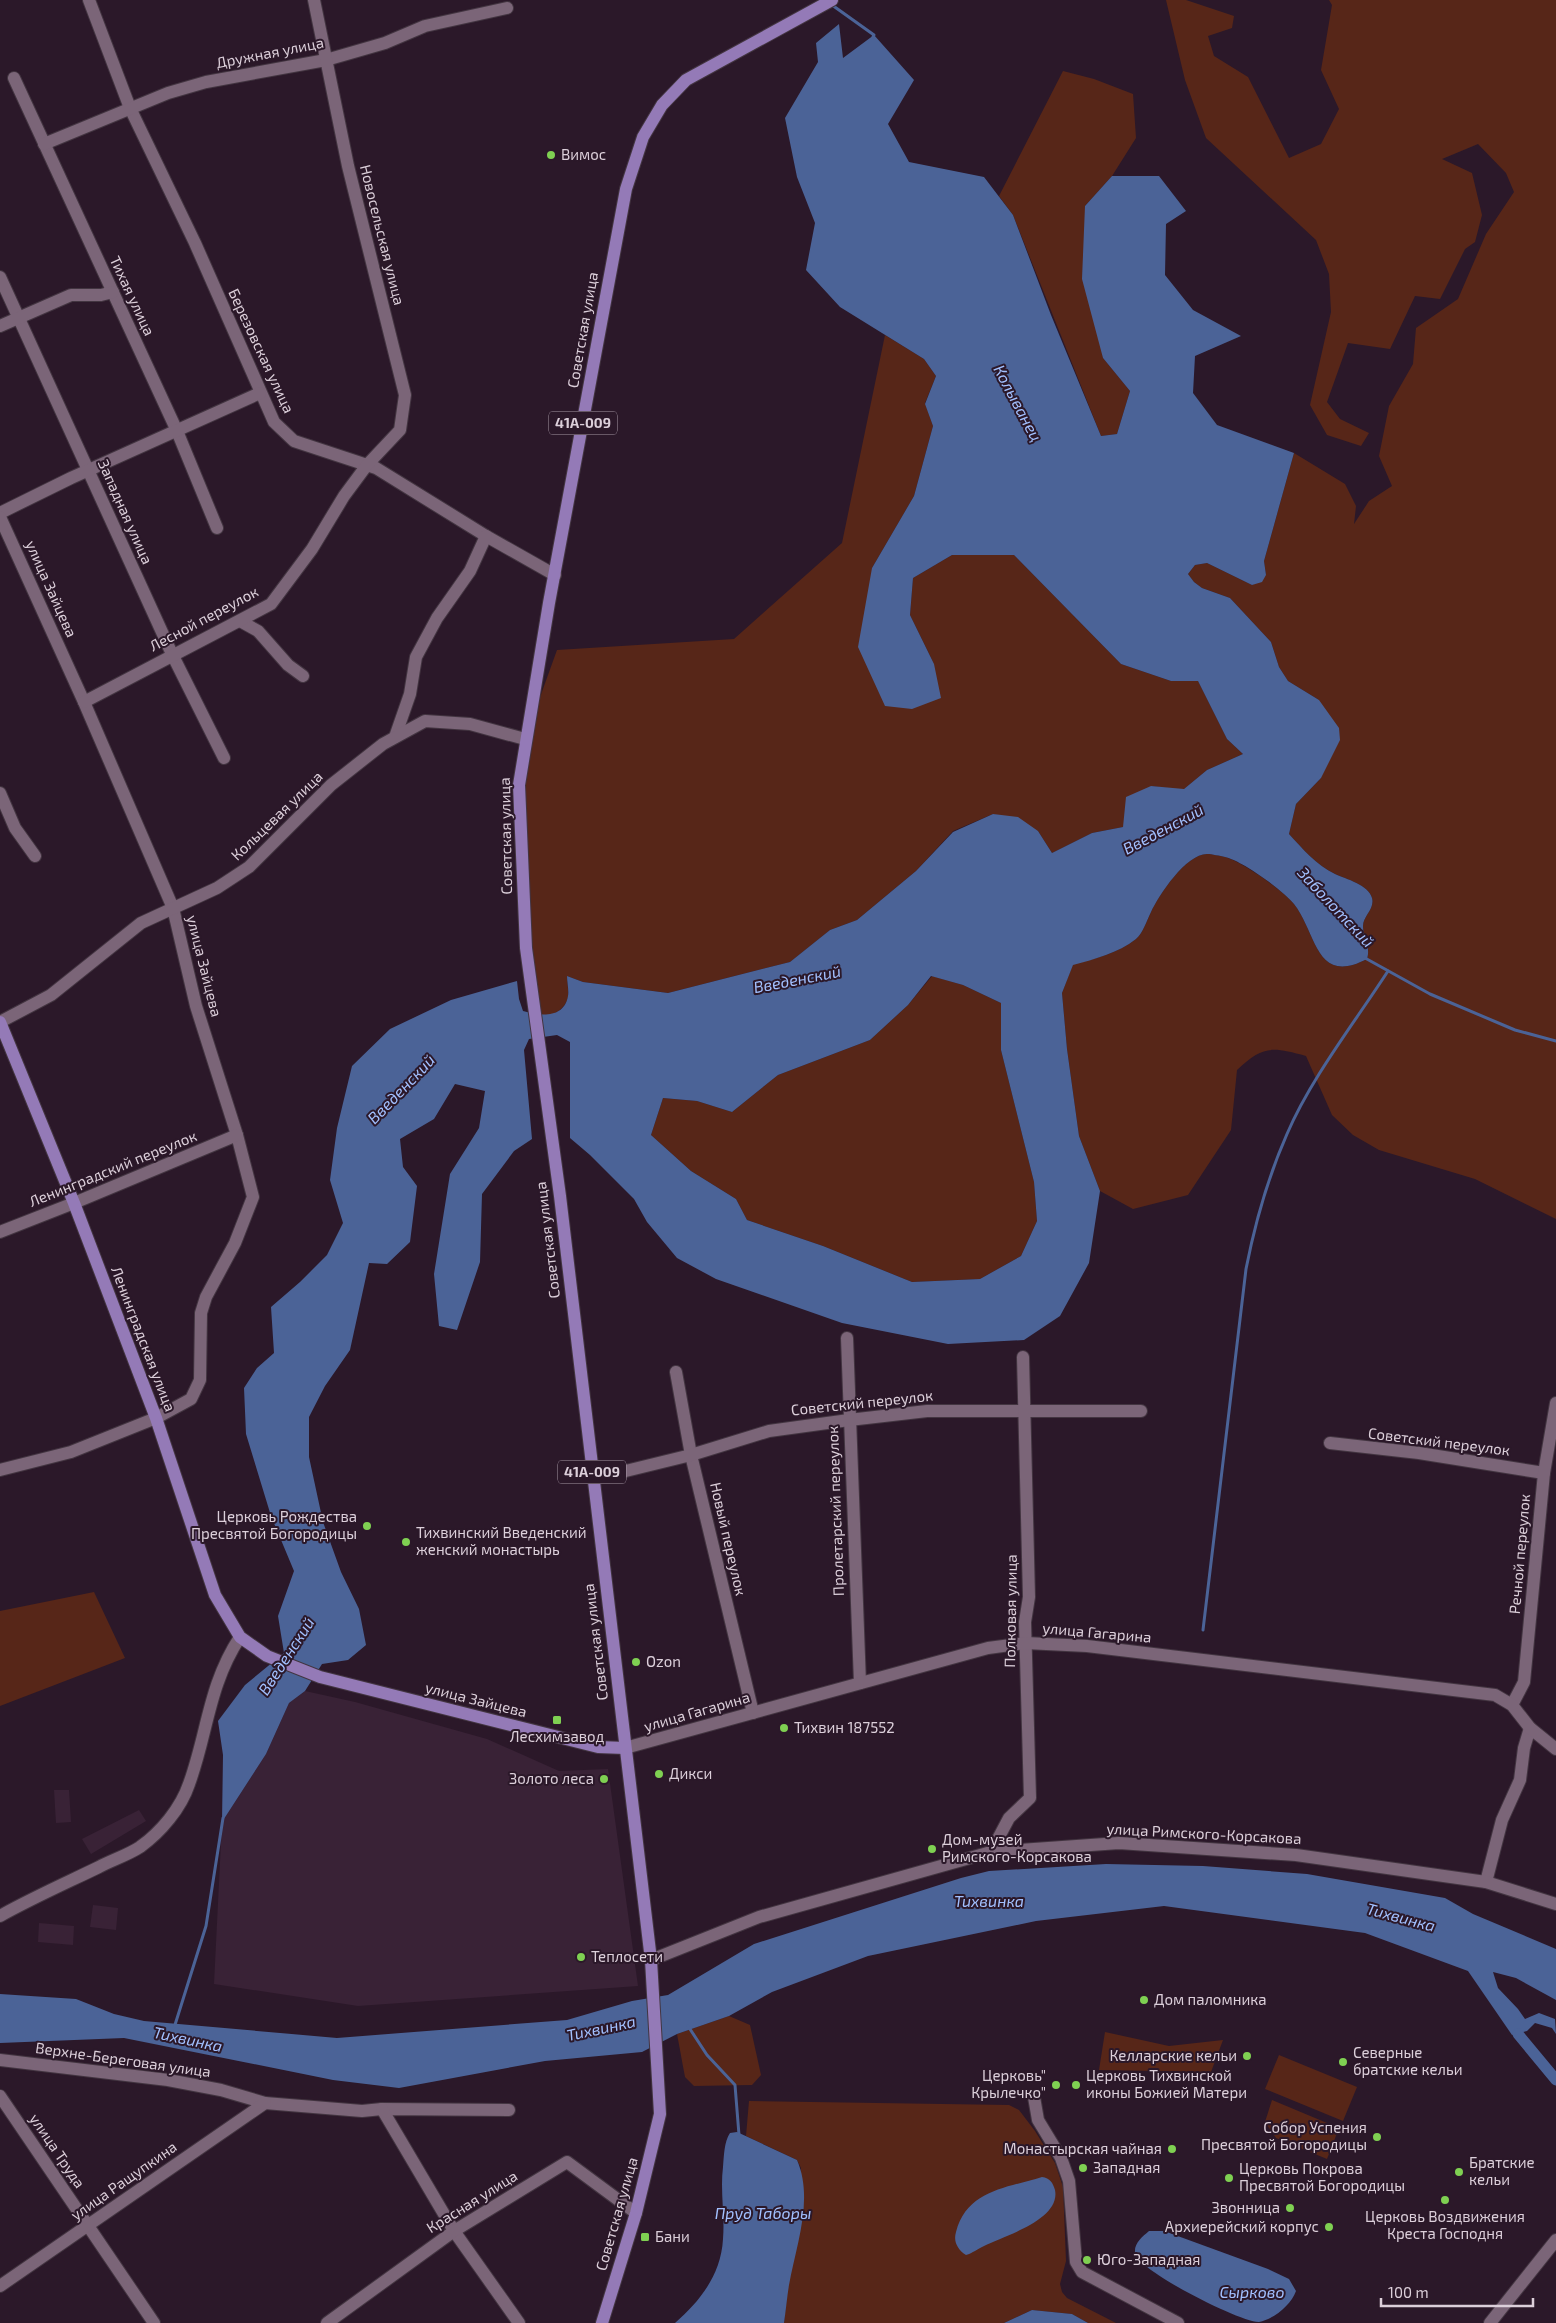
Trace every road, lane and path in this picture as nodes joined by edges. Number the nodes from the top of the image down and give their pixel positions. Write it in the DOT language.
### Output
graph roads {
  1 [pos="89,0"];
  2 [pos="314,0"];
  3 [pos="832,0"];
  4 [pos="507,8"];
  5 [pos="326,60"];
  6 [pos="14,78"];
  7 [pos="130,108"];
  8 [pos="44,144"];
  9 [pos="0,277"];
  10 [pos="113,292"];
  11 [pos="19,318"];
  12 [pos="0,326"];
  13 [pos="260,393"];
  14 [pos="177,432"];
  15 [pos="367,465"];
  16 [pos="88,470"];
  17 [pos="0,513"];
  18 [pos="0,517"];
  19 [pos="217,528"];
  20 [pos="486,536"];
  21 [pos="555,575"];
  22 [pos="240,621"];
  23 [pos="172,654"];
  24 [pos="303,676"];
  25 [pos="84,702"];
  26 [pos="395,737"];
  27 [pos="525,739"];
  28 [pos="224,758"];
  29 [pos="0,793"];
  30 [pos="35,856"];
  31 [pos="173,908"];
  32 [pos="0,1022"];
  33 [pos="237,1135"];
  34 [pos="74,1204"];
  35 [pos="0,1232"];
  36 [pos="847,1338"];
  37 [pos="1023,1357"];
  38 [pos="676,1372"];
  39 [pos="1556,1403"];
  40 [pos="1024,1410"];
  41 [pos="1141,1411"];
  42 [pos="156,1418"];
  43 [pos="849,1420"];
  44 [pos="1330,1443"];
  45 [pos="691,1455"];
  46 [pos="0,1470"];
  47 [pos="1544,1473"];
  48 [pos="593,1479"];
  49 [pos="240,1637"];
  50 [pos="1026,1643"];
  51 [pos="267,1656"];
  52 [pos="860,1683"];
  53 [pos="1512,1705"];
  54 [pos="753,1713"];
  55 [pos="1530,1728"];
  56 [pos="625,1748"];
  57 [pos="1556,1749"];
  58 [pos="991,1852"];
  59 [pos="1486,1882"];
  60 [pos="1556,1904"];
  61 [pos="0,1916"];
  62 [pos="652,1960"];
  63 [pos="0,2060"];
  64 [pos="0,2096"];
  65 [pos="1034,2097"];
  66 [pos="265,2103"];
  67 [pos="382,2109"];
  68 [pos="508,2110"];
  69 [pos="636,2213"];
  70 [pos="88,2226"];
  71 [pos="454,2231"];
  72 [pos="1556,2240"];
  73 [pos="0,2286"];
  74 [pos="154,2323"];
  75 [pos="327,2323"];
  76 [pos="519,2323"];
  77 [pos="602,2323"];
  78 [pos="1178,2323"];
  79 [pos="1490,2323"];
  1 -- 7 [label="street, Березовская улица"];
  2 -- 5 [label="street, Новосельская улица"];
  3 -- 21 [label="main road, Советская улица / 41А-009"];
  4 -- 5 [label="street, Дружная улица"];
  5 -- 7 [label="street, Дружная улица"];
  5 -- 15 [label="street, Новосельская улица"];
  6 -- 8 [label="street, Тихая улица"];
  7 -- 8 [label="street, Дружная улица"];
  7 -- 13 [label="street, Березовская улица"];
  8 -- 10 [label="street, Тихая улица"];
  9 -- 11 [label="street, Западная улица"];
  10 -- 11 [label="street"];
  10 -- 14 [label="street, Тихая улица"];
  11 -- 12 [label="street"];
  11 -- 16 [label="street, Западная улица"];
  13 -- 14 [label="street"];
  13 -- 15 [label="street, Березовская улица"];
  14 -- 16 [label="street"];
  14 -- 19 [label="street, Тихая улица"];
  15 -- 20 [label="street, Березовская улица"];
  15 -- 22 [label="street, Лесной переулок"];
  16 -- 17 [label="street"];
  16 -- 23 [label="street, Западная улица"];
  18 -- 25 [label="street, улица Зайцева"];
  20 -- 21 [label="street, Березовская улица"];
  20 -- 26 [label="street"];
  21 -- 27 [label="main road, Советская улица / 41А-009"];
  22 -- 23 [label="street, Лесной переулок"];
  22 -- 24 [label="street"];
  23 -- 25 [label="street, Лесной переулок"];
  23 -- 28 [label="street, Западная улица"];
  25 -- 31 [label="street, улица Зайцева"];
  26 -- 27 [label="street, Кольцевая улица"];
  26 -- 31 [label="street, Кольцевая улица"];
  27 -- 48 [label="main road, Советская улица / 41А-009"];
  29 -- 30 [label="street"];
  31 -- 32 [label="street, Кольцевая улица"];
  31 -- 33 [label="street, улица Зайцева"];
  32 -- 34 [label="main road, Ленинградская улица"];
  33 -- 34 [label="street, Ленинградский переулок"];
  33 -- 42 [label="street, улица Зайцева"];
  34 -- 35 [label="street, Ленинградский переулок"];
  34 -- 42 [label="main road, Ленинградская улица"];
  36 -- 43 [label="street, Пролетарский переулок"];
  37 -- 40 [label="street, Полковая улица"];
  38 -- 45 [label="street, Новый переулок"];
  39 -- 47 [label="street, Речной переулок"];
  40 -- 41 [label="street, Советский переулок"];
  40 -- 43 [label="street, Советский переулок"];
  40 -- 50 [label="street, Полковая улица"];
  42 -- 46 [label="street, улица Зайцева"];
  42 -- 49 [label="main road, Ленинградская улица"];
  43 -- 45 [label="street, Советский переулок"];
  43 -- 52 [label="street, Пролетарский переулок"];
  44 -- 47 [label="street, Советский переулок"];
  45 -- 48 [label="street, Советский переулок"];
  45 -- 54 [label="street, Новый переулок"];
  47 -- 53 [label="street, Речной переулок"];
  48 -- 56 [label="main road, Советская улица / 41А-009"];
  49 -- 51 [label="main road, Ленинградская улица"];
  49 -- 61 [label="street"];
  50 -- 52 [label="street, улица Гагарина"];
  50 -- 53 [label="street, улица Гагарина"];
  50 -- 58 [label="street, Полковая улица"];
  51 -- 56 [label="main road, улица Зайцева"];
  52 -- 54 [label="street, улица Гагарина"];
  53 -- 55 [label="street, улица Гагарина"];
  54 -- 56 [label="street, улица Гагарина"];
  55 -- 57 [label="street, улица Гагарина"];
  55 -- 59 [label="street"];
  56 -- 62 [label="main road, 41А-009"];
  58 -- 59 [label="street, улица Римского-Корсакова"];
  58 -- 62 [label="street, улица Римского-Корсакова"];
  59 -- 60 [label="street, улица Римского-Корсакова"];
  62 -- 69 [label="main road, Советская улица / 41А-009"];
  63 -- 66 [label="street, Верхне-Береговая улица"];
  64 -- 70 [label="street, улица Труда"];
  65 -- 78 [label="street"];
  66 -- 67 [label="street, Верхне-Береговая улица"];
  66 -- 70 [label="street, улица Ращупкина"];
  67 -- 68 [label="street, Верхне-Береговая улица"];
  67 -- 71 [label="street"];
  69 -- 71 [label="street, Красная улица"];
  69 -- 77 [label="main road, Советская улица"];
  70 -- 73 [label="street, улица Ращупкина"];
  70 -- 74 [label="street, улица Труда"];
  71 -- 75 [label="street, Красная улица"];
  71 -- 76 [label="street"];
  72 -- 79 [label="street"];
}
